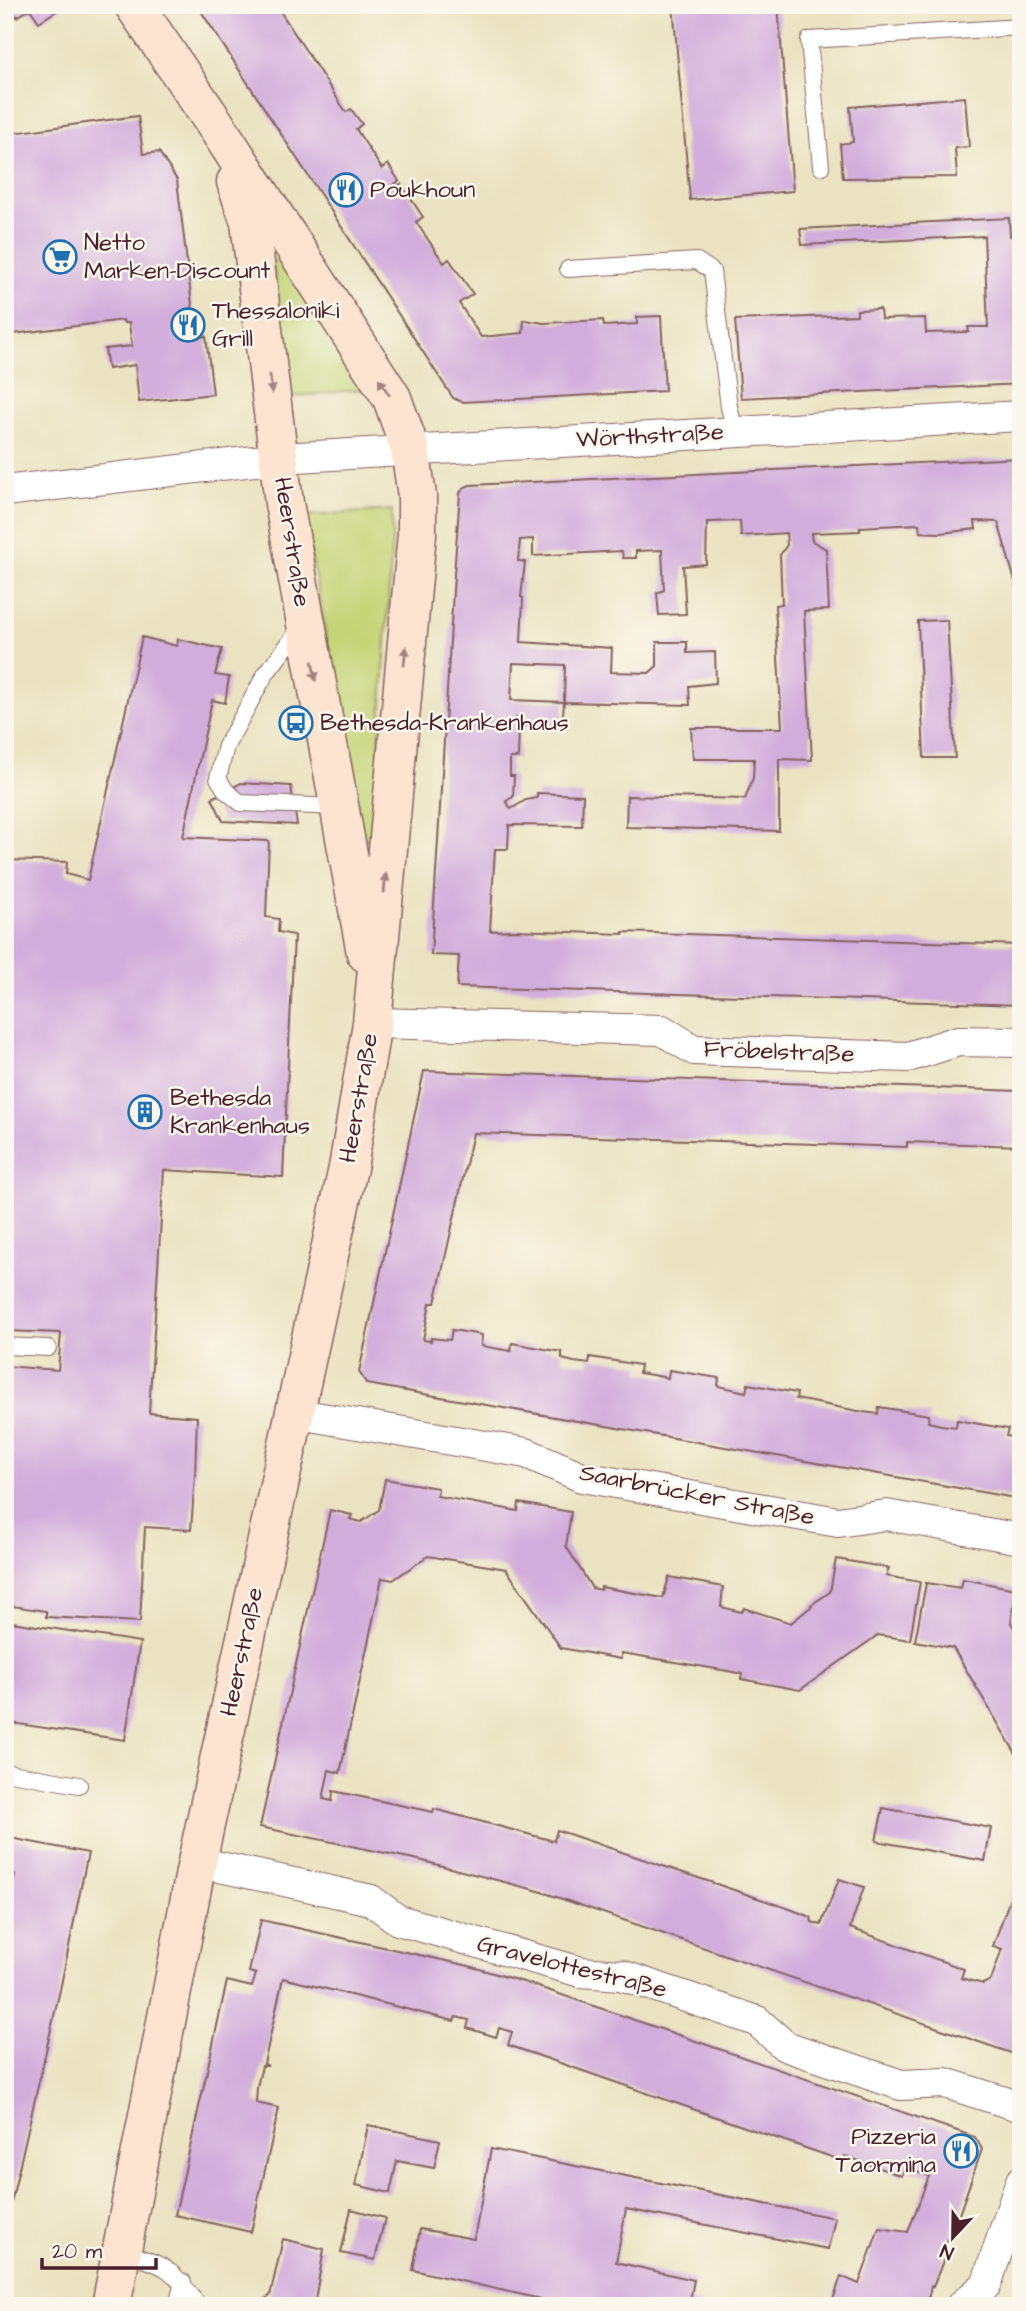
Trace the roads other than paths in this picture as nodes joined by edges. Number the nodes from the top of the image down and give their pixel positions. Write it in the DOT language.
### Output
graph roads {
  1 [pos="134,5"];
  2 [pos="1021,27"];
  3 [pos="216,127"];
  4 [pos="821,167"];
  5 [pos="568,269"];
  6 [pos="1021,416"];
  7 [pos="735,431"];
  8 [pos="410,449"];
  9 [pos="279,458"];
  10 [pos="5,491"];
  11 [pos="305,622"];
  12 [pos="339,807"];
  13 [pos="373,1012"];
  14 [pos="1021,1042"];
  15 [pos="5,1346"];
  16 [pos="48,1348"];
  17 [pos="293,1413"];
  18 [pos="1021,1539"];
  19 [pos="5,1772"];
  20 [pos="79,1785"];
  21 [pos="197,1862"];
  22 [pos="1021,2107"];
  23 [pos="1021,2181"];
  24 [pos="122,2253"];
  25 [pos="183,2282"];
  26 [pos="111,2306"];
  27 [pos="177,2306"];
  28 [pos="198,2306"];
  29 [pos="961,2306"];
  1 -- 3 [label="street, Heerstraße"];
  2 -- 4 [label="lane"];
  8 -- 3 [label="street, Heerstraße, one-way"];
  3 -- 9 [label="street, Heerstraße, one-way"];
  5 -- 7 [label="lane"];
  6 -- 7 [label="street, Wörthstraße"];
  7 -- 8 [label="street, Wörthstraße"];
  8 -- 9 [label="street, Wörthstraße"];
  13 -- 8 [label="street, Heerstraße, one-way"];
  9 -- 10 [label="street, Wörthstraße"];
  9 -- 11 [label="street, Heerstraße"];
  11 -- 12 [label="street, Heerstraße, one-way"];
  11 -- 12 [label="lane"];
  12 -- 13 [label="street, Heerstraße"];
  13 -- 14 [label="street, Fröbelstraße"];
  13 -- 17 [label="street, Heerstraße"];
  15 -- 16 [label="lane"];
  17 -- 18 [label="street, Saarbrücker Straße"];
  17 -- 21 [label="street, Heerstraße"];
  19 -- 20 [label="lane"];
  21 -- 22 [label="street, Gravelottestraße"];
  21 -- 24 [label="street, Heerstraße"];
  23 -- 29 [label="street"];
  24 -- 25 [label="lane"];
  24 -- 26 [label="street, Heerstraße"];
  25 -- 27 [label="lane"];
  25 -- 28 [label="lane"];
}
